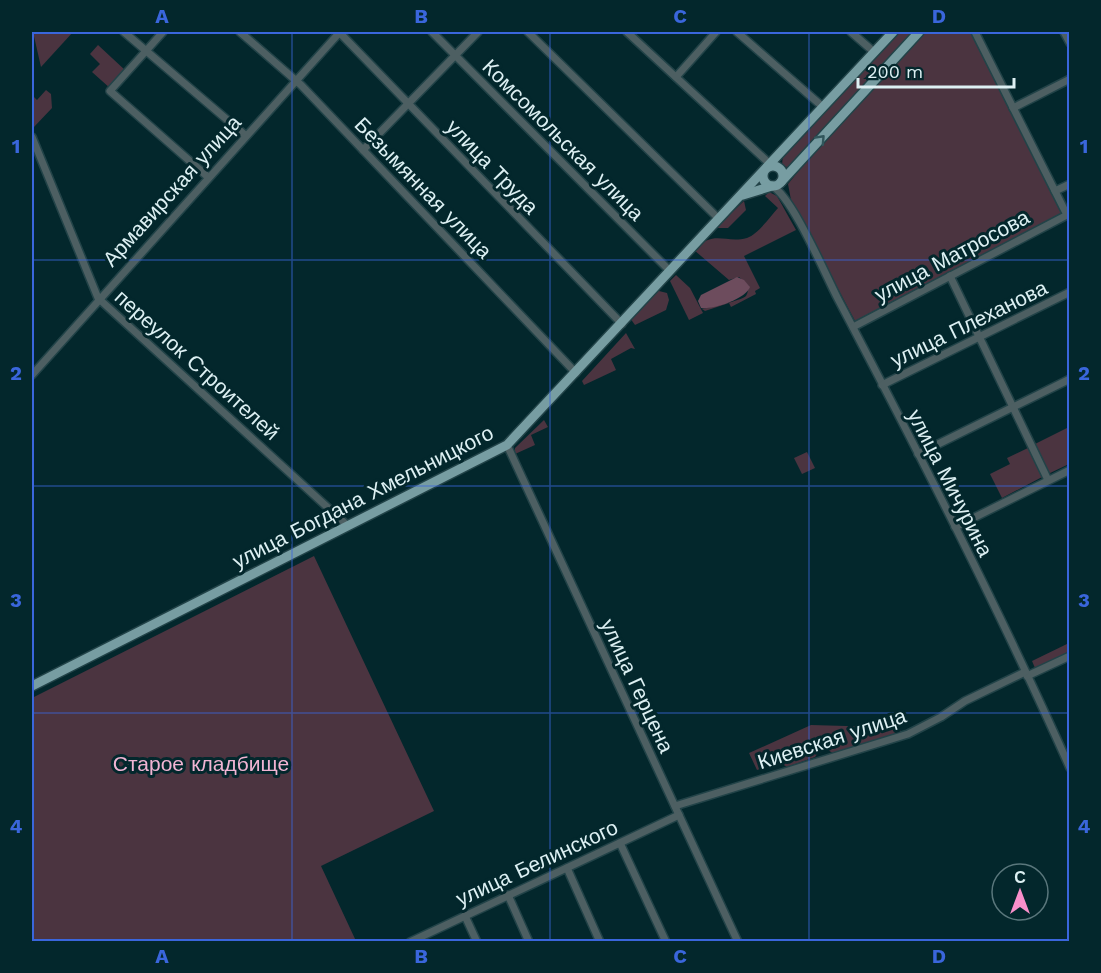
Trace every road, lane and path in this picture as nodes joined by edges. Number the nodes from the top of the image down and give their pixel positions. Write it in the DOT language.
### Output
graph roads {
  1 [pos="124,32"];
  2 [pos="163,32"];
  3 [pos="240,32"];
  4 [pos="339,32"];
  5 [pos="432,32"];
  6 [pos="478,32"];
  7 [pos="528,32"];
  8 [pos="627,32"];
  9 [pos="716,32"];
  10 [pos="737,32"];
  11 [pos="851,32"];
  12 [pos="893,32"];
  13 [pos="919,32"];
  14 [pos="975,32"];
  15 [pos="1064,32"];
  16 [pos="1070,43"];
  17 [pos="147,51"];
  18 [pos="874,52"];
  19 [pos="455,55"];
  20 [pos="676,77"];
  21 [pos="1070,79"];
  22 [pos="295,80"];
  23 [pos="408,103"];
  24 [pos="823,107"];
  25 [pos="1013,108"];
  26 [pos="245,135"];
  27 [pos="32,138"];
  28 [pos="363,150"];
  29 [pos="768,166"];
  30 [pos="208,177"];
  31 [pos="777,184"];
  32 [pos="1070,184"];
  33 [pos="1055,191"];
  34 [pos="738,197"];
  35 [pos="718,218"];
  36 [pos="670,271"];
  37 [pos="950,276"];
  38 [pos="1070,292"];
  39 [pos="98,298"];
  40 [pos="622,324"];
  41 [pos="853,327"];
  42 [pos="979,337"];
  43 [pos="576,373"];
  44 [pos="32,375"];
  45 [pos="1070,379"];
  46 [pos="882,385"];
  47 [pos="1013,406"];
  48 [pos="507,445"];
  49 [pos="918,454"];
  50 [pos="1070,470"];
  51 [pos="1048,480"];
  52 [pos="348,526"];
  53 [pos="955,527"];
  54 [pos="1070,656"];
  55 [pos="1026,674"];
  56 [pos="32,686"];
  57 [pos="1070,768"];
  58 [pos="675,806"];
  59 [pos="679,815"];
  60 [pos="620,843"];
  61 [pos="567,868"];
  62 [pos="508,896"];
  63 [pos="465,916"];
  64 [pos="410,942"];
  65 [pos="477,942"];
  66 [pos="530,942"];
  67 [pos="600,942"];
  68 [pos="666,942"];
  69 [pos="738,942"];
  1 -- 17 [label="street"];
  2 -- 17 [label="street"];
  3 -- 22 [label="street, Безымянная улица"];
  4 -- 22 [label="street, Армавирская улица"];
  4 -- 23 [label="street, улица Труда"];
  5 -- 19 [label="street, Комсомольская улица"];
  6 -- 19 [label="street"];
  7 -- 35 [label="street"];
  8 -- 20 [label="street"];
  9 -- 20 [label="street"];
  10 -- 24 [label="street"];
  11 -- 18 [label="street"];
  12 -- 18 [label="main road, улица Богдана Хмельницкого"];
  31 -- 13 [label="main road, улица Богдана Хмельницкого, one-way"];
  14 -- 25 [label="street"];
  15 -- 16 [label="street"];
  17 -- 26 [label="street"];
  17 -- 30 [label="street"];
  18 -- 24 [label="main road, улица Богдана Хмельницкого"];
  19 -- 23 [label="street"];
  19 -- 36 [label="street, Комсомольская улица"];
  20 -- 29 [label="street"];
  21 -- 25 [label="street"];
  22 -- 26 [label="street, Армавирская улица"];
  22 -- 28 [label="street, Безымянная улица"];
  23 -- 28 [label="street"];
  23 -- 40 [label="street, улица Труда"];
  24 -- 29 [label="main road, улица Богдана Хмельницкого"];
  25 -- 33 [label="street"];
  26 -- 30 [label="street, Армавирская улица"];
  27 -- 39 [label="street, переулок Строителей"];
  28 -- 43 [label="street, Безымянная улица"];
  29 -- 31 [label="main road"];
  29 -- 31 [label="main road"];
  29 -- 34 [label="main road, улица Богдана Хмельницкого"];
  30 -- 39 [label="street, Армавирская улица"];
  31 -- 34 [label="main road, улица Богдана Хмельницкого"];
  31 -- 41 [label="street, улица Мичурина"];
  32 -- 33 [label="street"];
  33 -- 37 [label="street, улица Матросова"];
  34 -- 35 [label="main road, улица Богдана Хмельницкого"];
  35 -- 36 [label="main road, улица Богдана Хмельницкого"];
  36 -- 40 [label="main road, улица Богдана Хмельницкого"];
  37 -- 41 [label="street, улица Матросова"];
  37 -- 42 [label="street"];
  38 -- 42 [label="street, улица Плеханова"];
  39 -- 44 [label="street, Армавирская улица"];
  39 -- 52 [label="street, переулок Строителей"];
  40 -- 43 [label="main road, улица Богдана Хмельницкого"];
  41 -- 46 [label="street, улица Мичурина"];
  42 -- 46 [label="street, улица Плеханова"];
  42 -- 47 [label="street"];
  43 -- 48 [label="main road, улица Богдана Хмельницкого"];
  45 -- 47 [label="street"];
  46 -- 49 [label="street, улица Мичурина"];
  47 -- 49 [label="street"];
  47 -- 51 [label="street"];
  48 -- 52 [label="main road, улица Богдана Хмельницкого"];
  48 -- 58 [label="street, улица Герцена"];
  49 -- 53 [label="street, улица Мичурина"];
  50 -- 51 [label="street"];
  51 -- 53 [label="street"];
  52 -- 56 [label="main road, улица Богдана Хмельницкого"];
  53 -- 55 [label="street, улица Мичурина"];
  54 -- 55 [label="street, Киевская улица"];
  55 -- 57 [label="street, улица Мичурина"];
  55 -- 58 [label="street, Киевская улица"];
  58 -- 59 [label="street, улица Герцена"];
  59 -- 60 [label="street, улица Белинского"];
  59 -- 69 [label="street, улица Герцена"];
  60 -- 61 [label="street, улица Белинского"];
  60 -- 68 [label="street"];
  61 -- 62 [label="street, улица Белинского"];
  61 -- 67 [label="street"];
  62 -- 63 [label="street, улица Белинского"];
  62 -- 66 [label="street"];
  63 -- 64 [label="street, улица Белинского"];
  63 -- 65 [label="street"];
}
